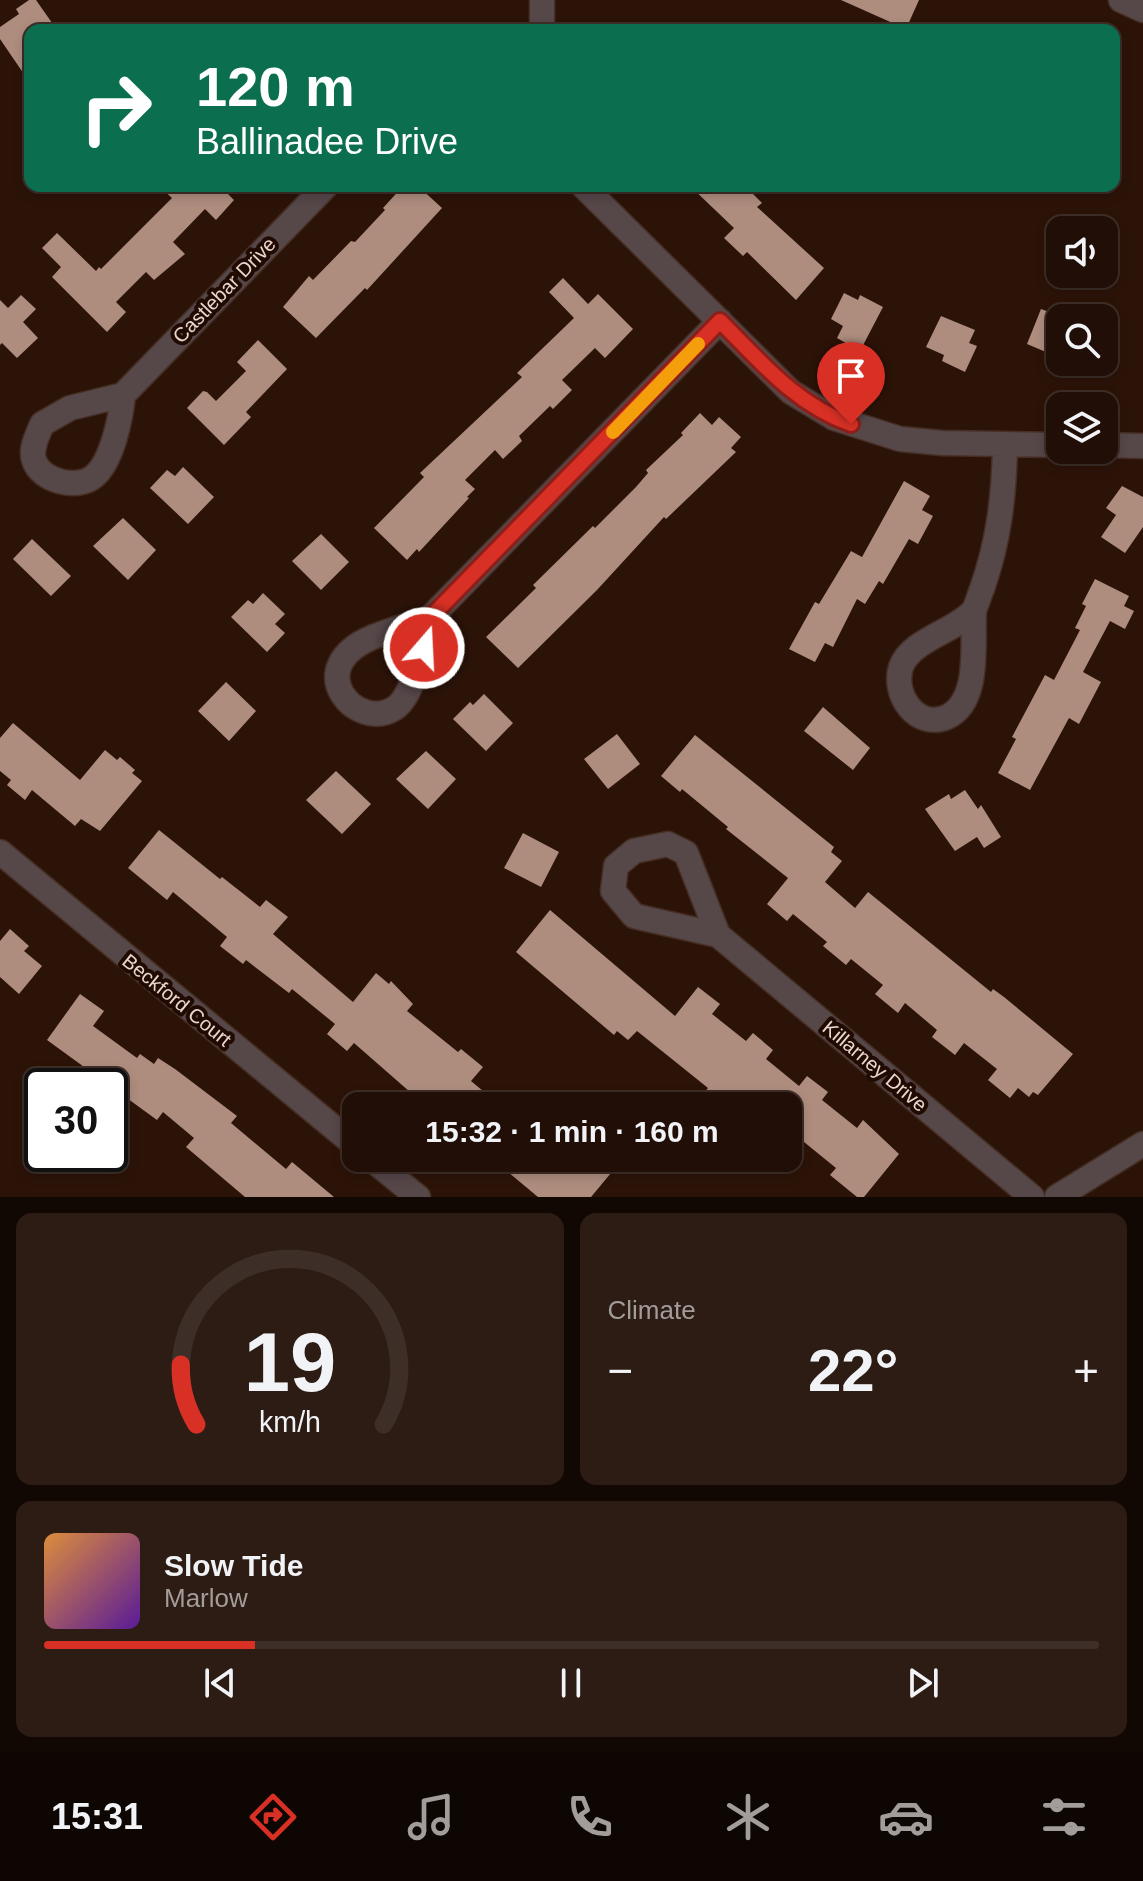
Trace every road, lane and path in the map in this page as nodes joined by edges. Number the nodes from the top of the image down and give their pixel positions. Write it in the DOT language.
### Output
graph roads {
  1 [pos="542,0"];
  2 [pos="1121,0"];
  3 [pos="1143,10"];
  4 [pos="542,24"];
  5 [pos="320,192"];
  6 [pos="589,192"];
  7 [pos="720,321"];
  8 [pos="123,395"];
  9 [pos="1005,445"];
  10 [pos="1046,445"];
  11 [pos="1118,445"];
  12 [pos="1143,446"];
  13 [pos="974,611"];
  14 [pos="426,622"];
  15 [pos="0,852"];
  16 [pos="718,935"];
  17 [pos="342,1134"];
  18 [pos="1143,1144"];
  19 [pos="387,1172"];
  20 [pos="418,1197"];
  21 [pos="1032,1197"];
  22 [pos="1057,1197"];
  1 -- 4 [label="street"];
  2 -- 3 [label="street"];
  5 -- 8 [label="street, Castlebar Drive"];
  6 -- 7 [label="street"];
  7 -- 9 [label="street"];
  7 -- 14 [label="street"];
  9 -- 10 [label="street"];
  9 -- 13 [label="street"];
  11 -- 12 [label="street"];
  15 -- 17 [label="street, Beckford Court"];
  16 -- 16 [label="street, Killarney Drive"];
  16 -- 21 [label="street, Killarney Drive"];
  18 -- 22 [label="street"];
  19 -- 20 [label="street"];
}
